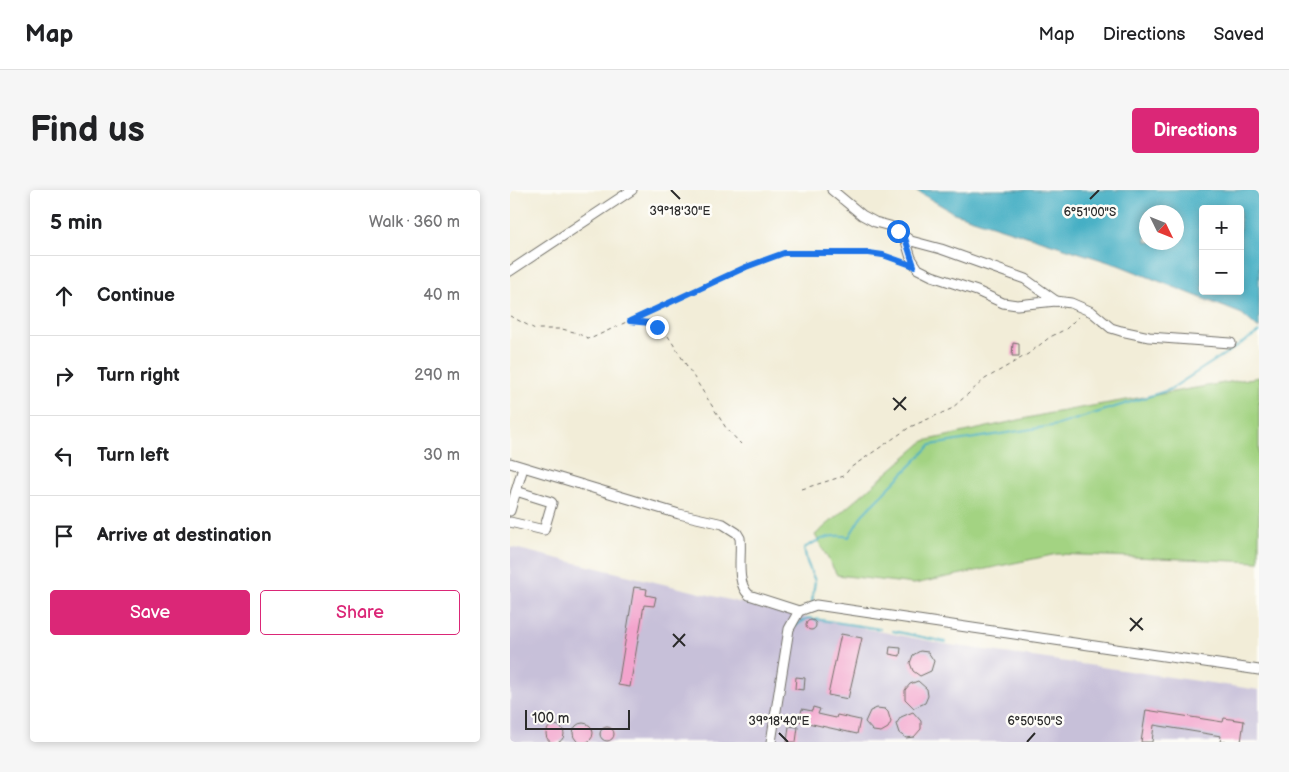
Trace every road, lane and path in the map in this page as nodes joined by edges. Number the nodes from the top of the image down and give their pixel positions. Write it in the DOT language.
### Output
graph roads {
  1 [pos="632,190"];
  2 [pos="832,190"];
  3 [pos="905,238"];
  4 [pos="914,266"];
  5 [pos="510,272"];
  6 [pos="1056,301"];
  7 [pos="1086,309"];
  8 [pos="510,316"];
  9 [pos="630,321"];
  10 [pos="1231,342"];
  11 [pos="741,444"];
  12 [pos="510,464"];
  13 [pos="523,468"];
  14 [pos="802,489"];
  15 [pos="516,491"];
  16 [pos="510,511"];
  17 [pos="510,522"];
  18 [pos="799,611"];
  19 [pos="1259,670"];
  20 [pos="770,742"];
  1 -- 5 [label="street"];
  2 -- 3 [label="street"];
  3 -- 4 [label="street"];
  3 -- 6 [label="street"];
  4 -- 6 [label="street"];
  4 -- 9 [label="path"];
  6 -- 7 [label="street"];
  7 -- 10 [label="street"];
  7 -- 14 [label="path"];
  8 -- 9 [label="path"];
  9 -- 11 [label="path"];
  12 -- 13 [label="street"];
  13 -- 15 [label="street"];
  13 -- 18 [label="street"];
  15 -- 16 [label="street"];
  15 -- 17 [label="street"];
  18 -- 19 [label="street"];
  18 -- 20 [label="street"];
}
